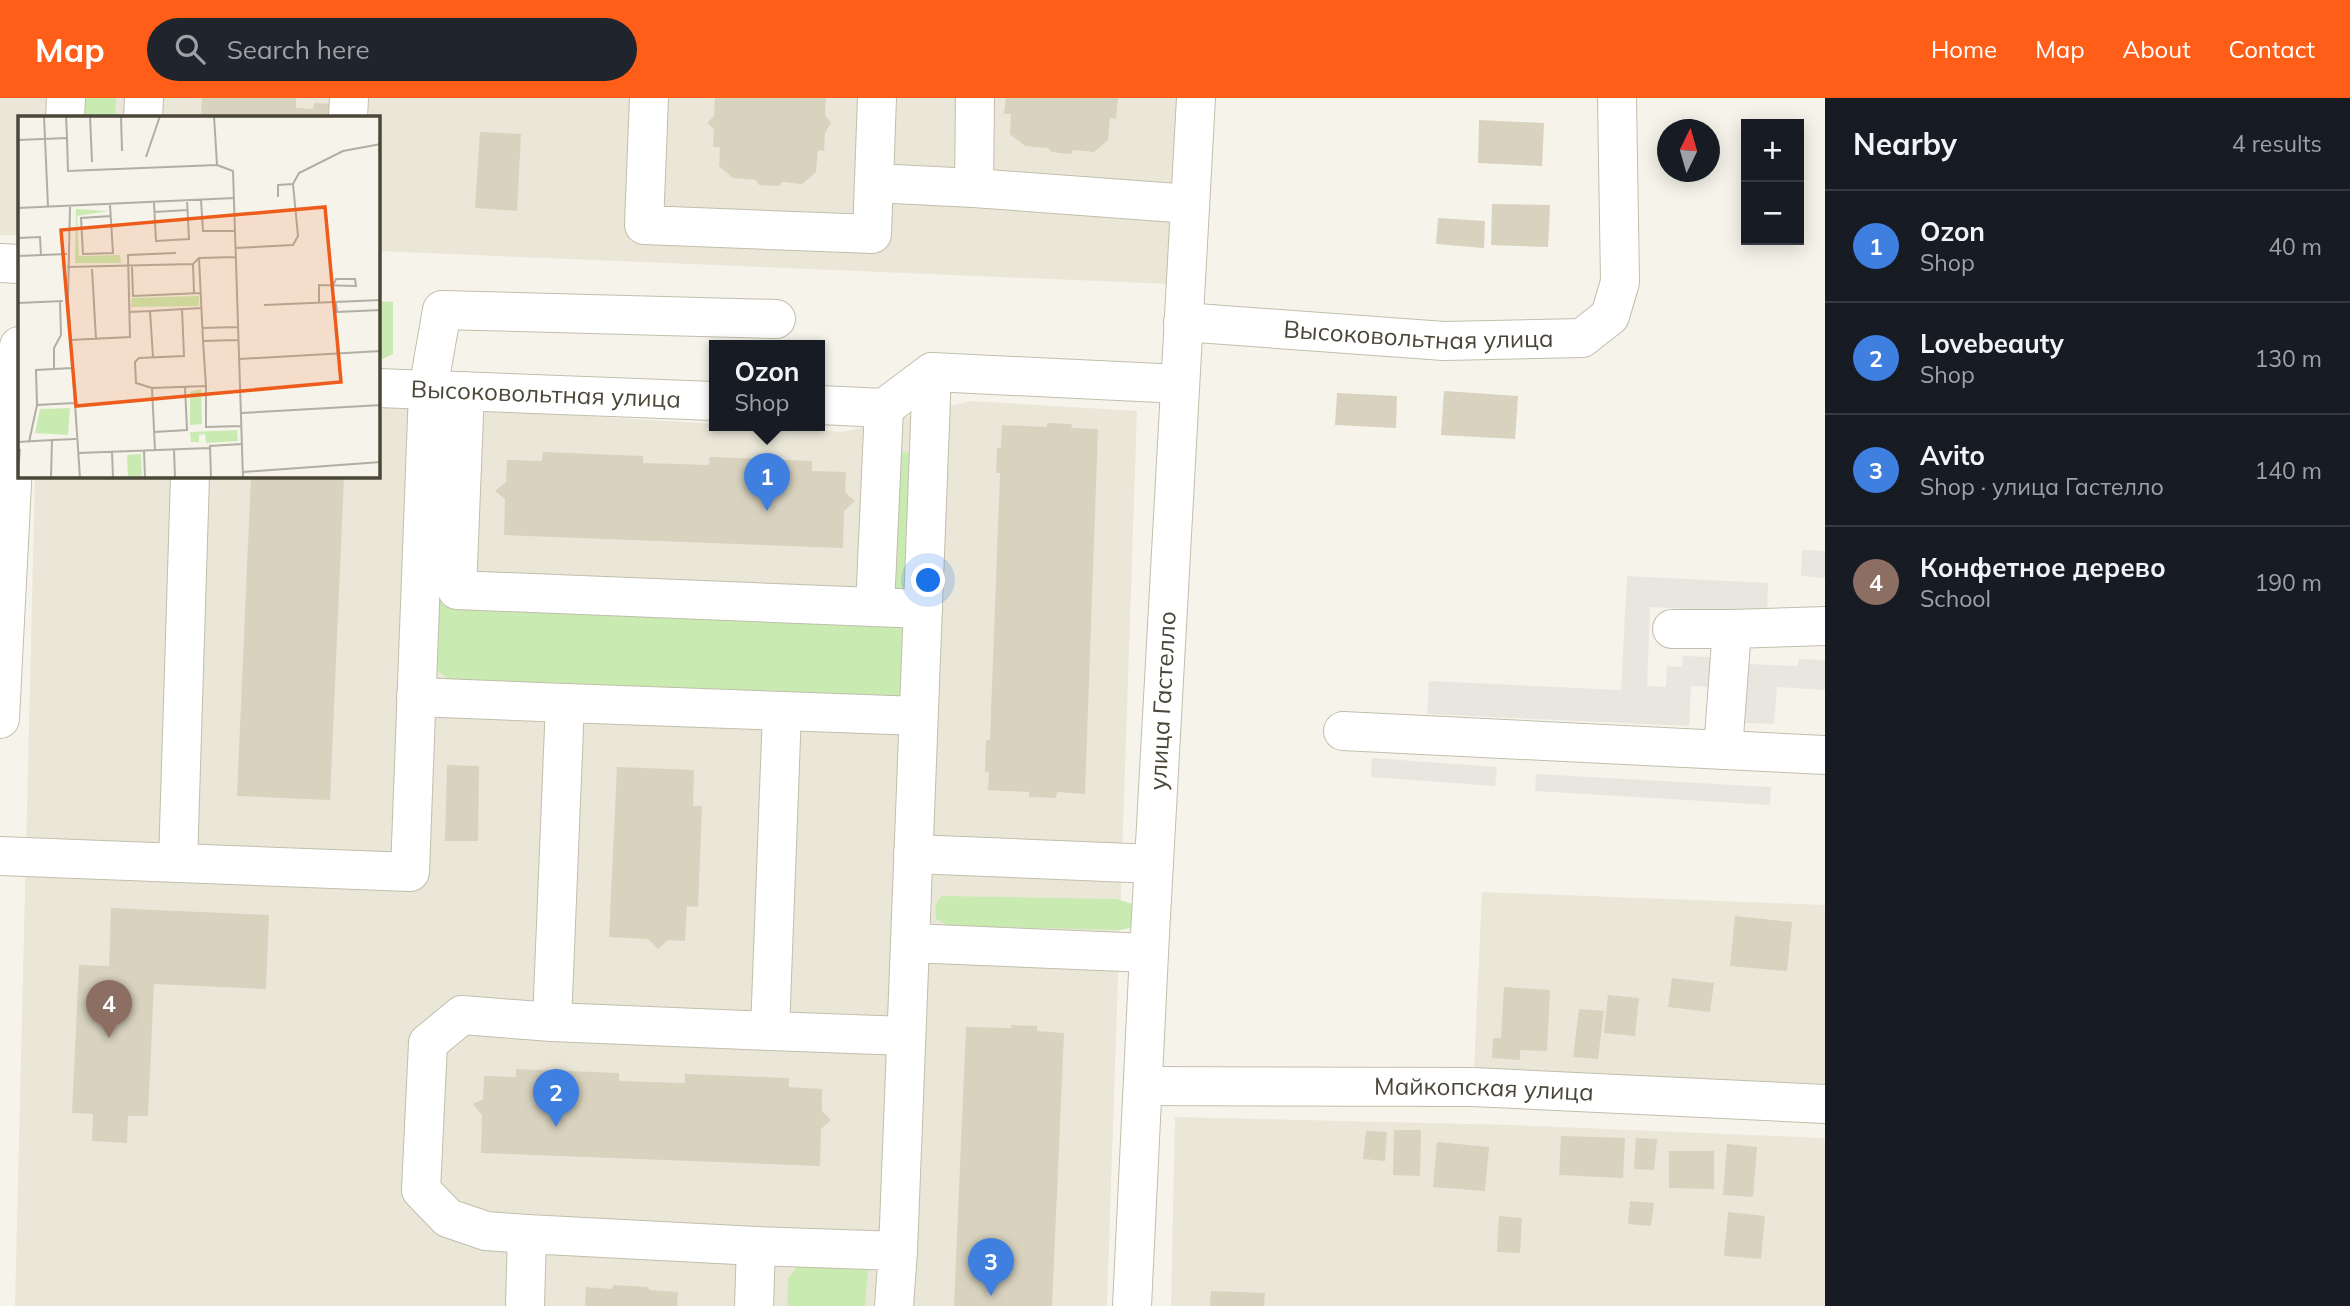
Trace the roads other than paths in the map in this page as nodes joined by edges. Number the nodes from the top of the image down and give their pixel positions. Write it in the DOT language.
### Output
graph roads {
  1 [pos="66,98"];
  2 [pos="144,98"];
  3 [pos="349,98"];
  4 [pos="649,98"];
  5 [pos="877,98"];
  6 [pos="975,98"];
  7 [pos="1196,98"];
  8 [pos="1617,98"];
  9 [pos="65,116"];
  10 [pos="143,116"];
  11 [pos="348,116"];
  12 [pos="874,183"];
  13 [pos="974,188"];
  14 [pos="1190,204"];
  15 [pos="0,263"];
  16 [pos="18,264"];
  17 [pos="776,319"];
  18 [pos="1183,322"];
  19 [pos="18,367"];
  20 [pos="932,372"];
  21 [pos="1180,384"];
  22 [pos="380,388"];
  23 [pos="428,390"];
  24 [pos="466,391"];
  25 [pos="709,401"];
  26 [pos="825,405"];
  27 [pos="884,408"];
  28 [pos="190,478"];
  29 [pos="3,580"];
  30 [pos="875,607"];
  31 [pos="923,609"];
  32 [pos="1825,626"];
  33 [pos="1672,629"];
  34 [pos="1732,629"];
  35 [pos="416,697"];
  36 [pos="565,702"];
  37 [pos="782,711"];
  38 [pos="918,716"];
  39 [pos="0,719"];
  40 [pos="1343,731"];
  41 [pos="1723,750"];
  42 [pos="1825,755"];
  43 [pos="913,854"];
  44 [pos="0,856"];
  45 [pos="178,863"];
  46 [pos="1154,864"];
  47 [pos="910,943"];
  48 [pos="1149,953"];
  49 [pos="552,1022"];
  50 [pos="770,1031"];
  51 [pos="906,1036"];
  52 [pos="1143,1086"];
  53 [pos="1825,1104"];
  54 [pos="527,1234"];
  55 [pos="756,1246"];
  56 [pos="898,1251"];
  57 [pos="525,1306"];
  58 [pos="754,1306"];
  59 [pos="894,1306"];
  60 [pos="1132,1306"];
  1 -- 9 [label="street"];
  2 -- 10 [label="street"];
  3 -- 11 [label="street"];
  4 -- 12 [label="street"];
  5 -- 12 [label="street"];
  6 -- 13 [label="street"];
  7 -- 14 [label="street, улица Гастелло"];
  8 -- 18 [label="street, Высоковольтная улица"];
  12 -- 13 [label="street"];
  13 -- 14 [label="street"];
  14 -- 18 [label="street, улица Гастелло"];
  15 -- 16 [label="street"];
  17 -- 23 [label="street"];
  18 -- 21 [label="street, улица Гастелло"];
  19 -- 29 [label="street"];
  20 -- 21 [label="street"];
  20 -- 27 [label="street"];
  20 -- 31 [label="street"];
  21 -- 46 [label="street, улица Гастелло"];
  22 -- 23 [label="street, Высоковольтная улица"];
  23 -- 24 [label="street, Высоковольтная улица"];
  23 -- 35 [label="street"];
  24 -- 25 [label="street, Высоковольтная улица"];
  24 -- 30 [label="street"];
  26 -- 27 [label="street"];
  27 -- 30 [label="street"];
  28 -- 45 [label="street"];
  29 -- 39 [label="street"];
  30 -- 31 [label="street"];
  31 -- 38 [label="street"];
  32 -- 34 [label="street"];
  33 -- 34 [label="street"];
  34 -- 41 [label="street"];
  35 -- 36 [label="street"];
  35 -- 45 [label="street"];
  36 -- 37 [label="street"];
  36 -- 49 [label="street"];
  37 -- 38 [label="street"];
  37 -- 50 [label="street"];
  38 -- 43 [label="street"];
  40 -- 41 [label="street"];
  41 -- 42 [label="street"];
  43 -- 46 [label="street"];
  43 -- 47 [label="street"];
  44 -- 45 [label="street"];
  46 -- 48 [label="street, улица Гастелло"];
  47 -- 48 [label="street"];
  47 -- 51 [label="street"];
  48 -- 52 [label="street, улица Гастелло"];
  49 -- 50 [label="street"];
  49 -- 54 [label="street"];
  50 -- 51 [label="street"];
  51 -- 56 [label="street"];
  52 -- 53 [label="street, Майкопская улица"];
  52 -- 60 [label="street, улица Гастелло"];
  54 -- 55 [label="street"];
  54 -- 57 [label="street"];
  55 -- 56 [label="street"];
  55 -- 58 [label="street"];
  56 -- 59 [label="street"];
}
